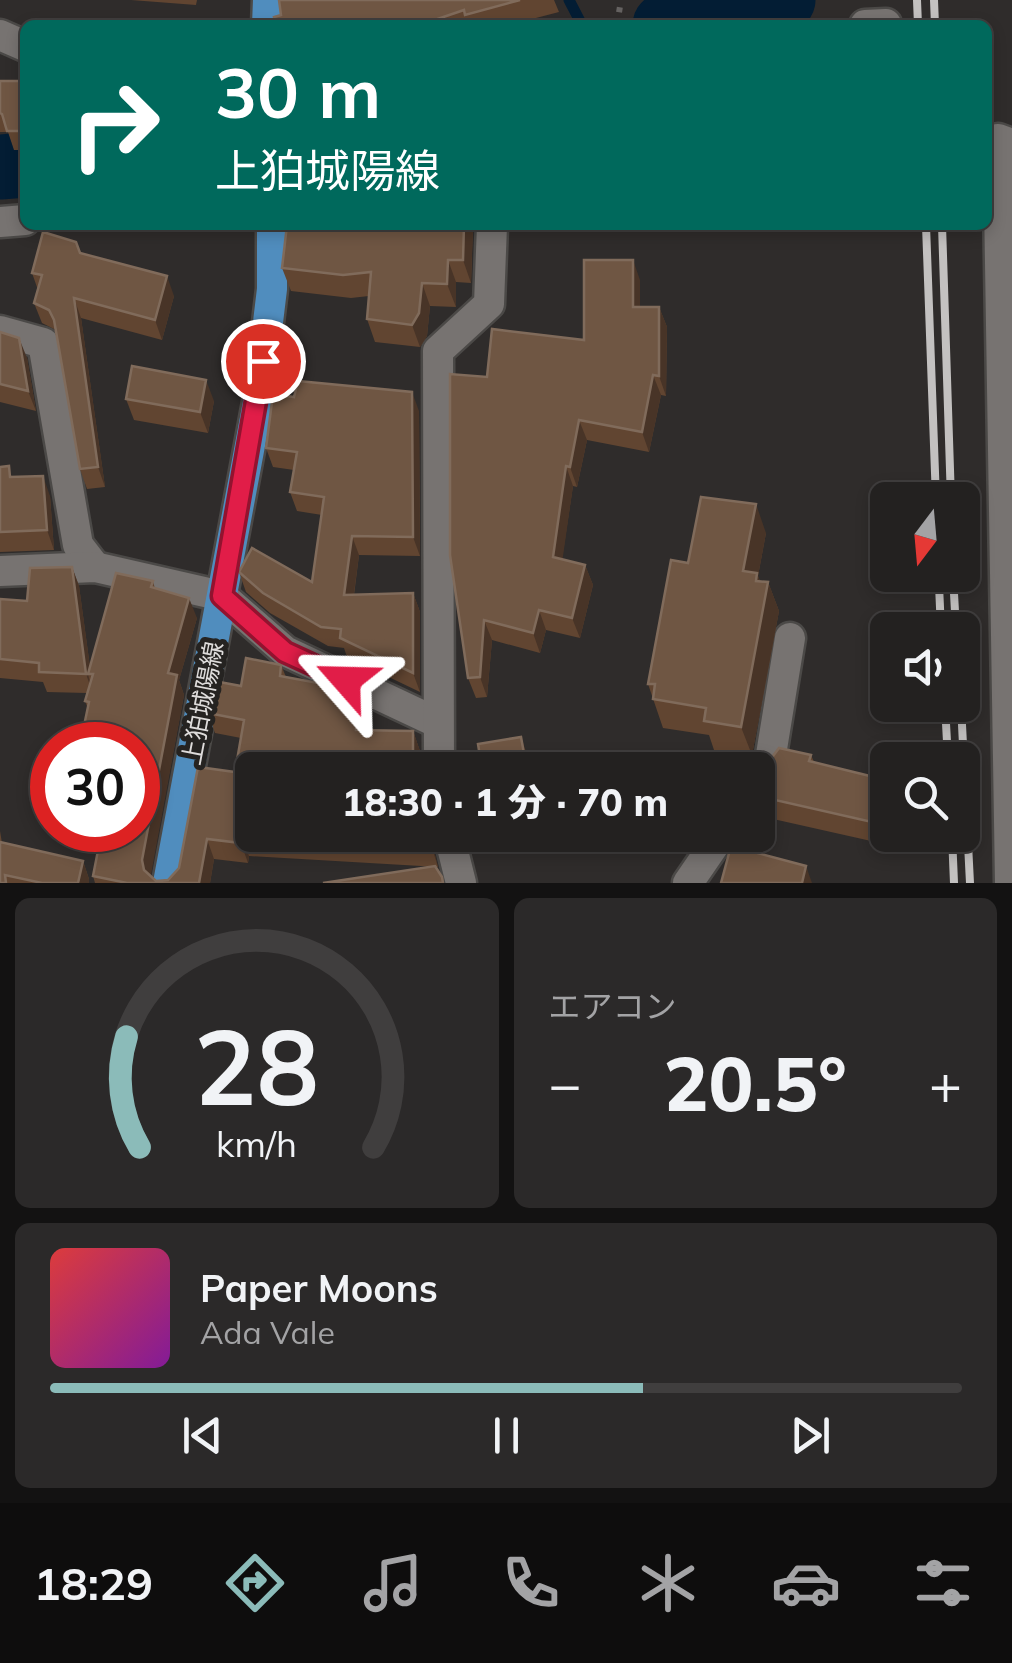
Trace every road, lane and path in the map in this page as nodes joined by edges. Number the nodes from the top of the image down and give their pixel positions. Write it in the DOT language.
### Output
graph roads {
  1 [pos="1012,144"];
  2 [pos="272,230"];
  3 [pos="492,230"];
  4 [pos="0,331"];
  5 [pos="95,567"];
  6 [pos="0,571"];
  7 [pos="222,596"];
  8 [pos="790,638"];
  9 [pos="438,724"];
  10 [pos="439,752"];
  11 [pos="771,752"];
  12 [pos="453,852"];
  13 [pos="709,852"];
  14 [pos="168,883"];
  15 [pos="461,883"];
  16 [pos="688,883"];
  17 [pos="1010,883"];
  1 -- 17 [label="street"];
  2 -- 7 [label="main road, 上狛城陽線"];
  3 -- 9 [label="street"];
  4 -- 5 [label="street"];
  5 -- 6 [label="street"];
  5 -- 7 [label="street"];
  7 -- 9 [label="street"];
  7 -- 14 [label="main road, 上狛城陽線"];
  8 -- 11 [label="street"];
  9 -- 10 [label="street"];
  12 -- 15 [label="street"];
  13 -- 16 [label="street"];
}
